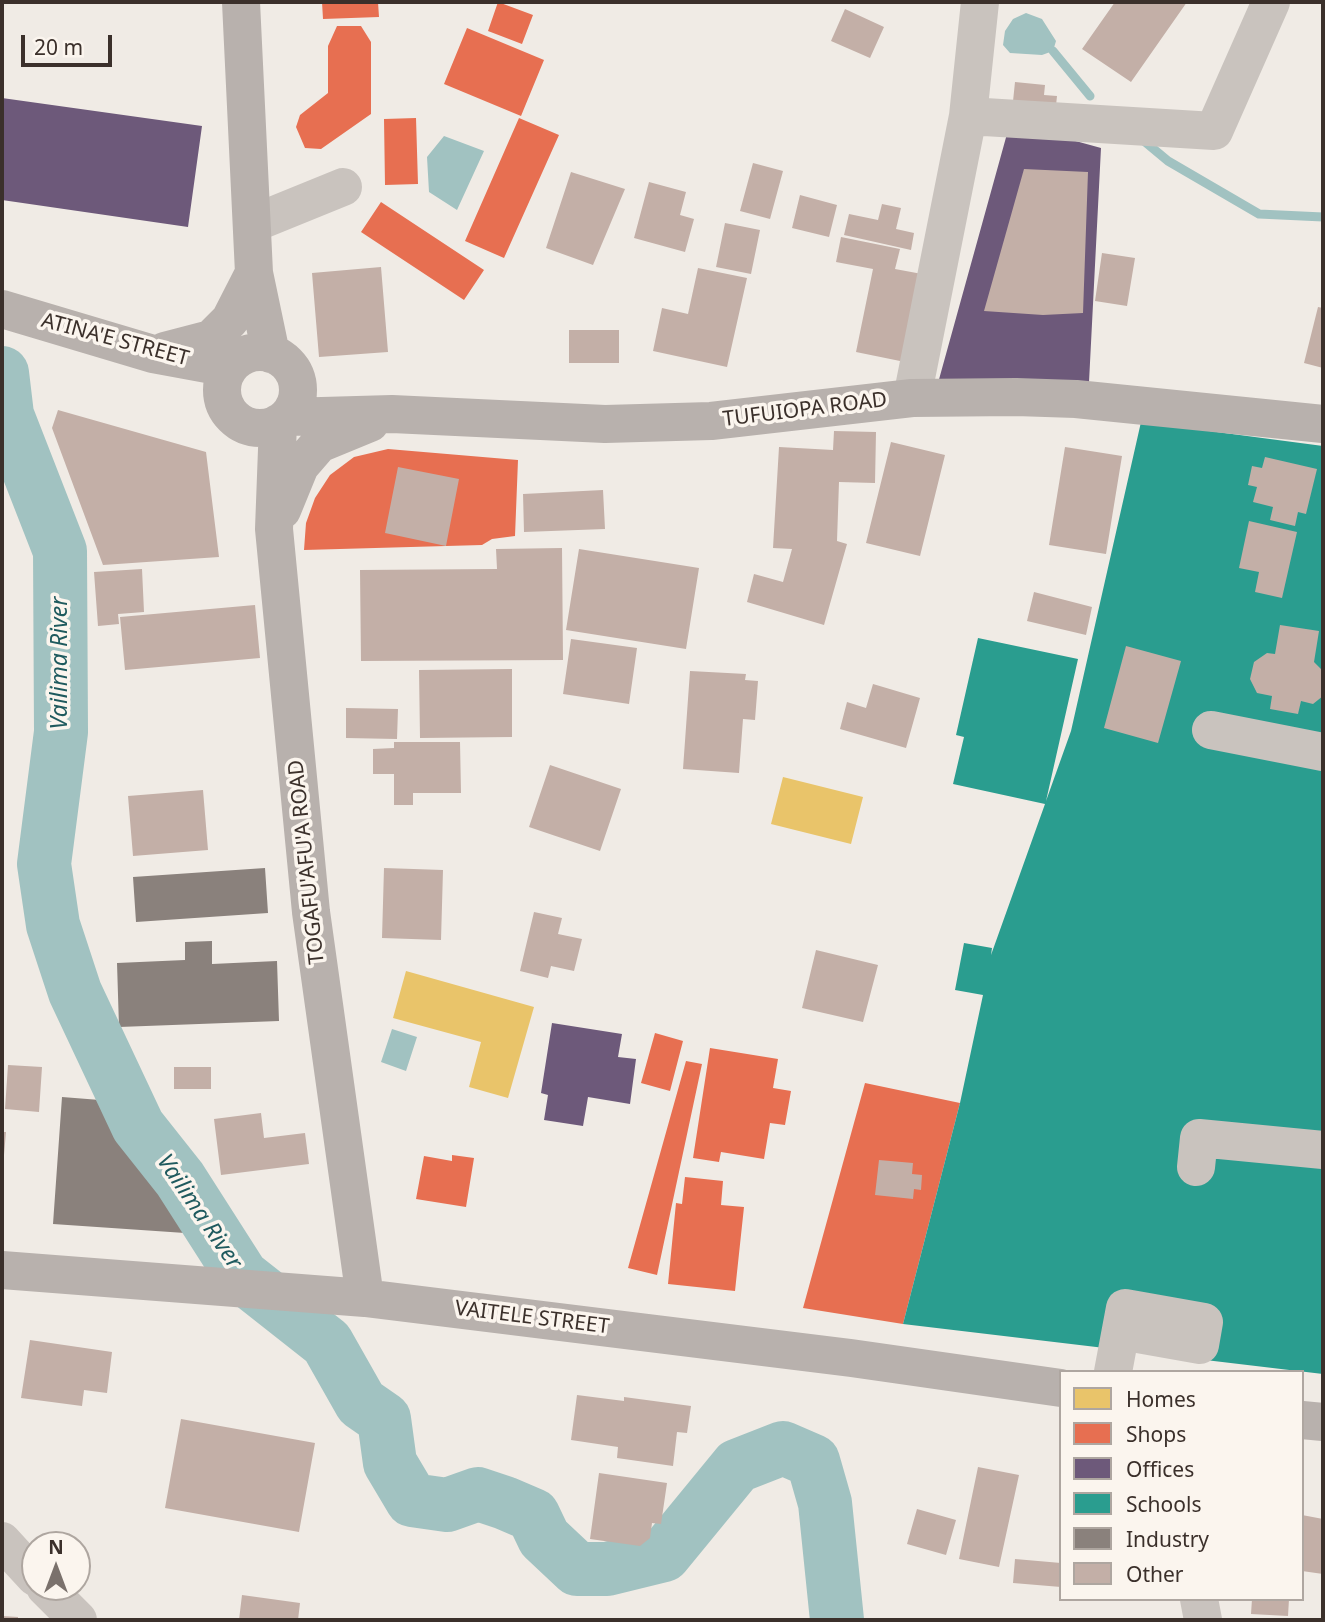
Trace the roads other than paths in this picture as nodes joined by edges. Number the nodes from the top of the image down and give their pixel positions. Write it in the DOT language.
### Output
graph roads {
  1 [pos="241,2"];
  2 [pos="980,2"];
  3 [pos="1271,2"];
  4 [pos="968,116"];
  5 [pos="343,187"];
  6 [pos="252,224"];
  7 [pos="254,273"];
  8 [pos="14,313"];
  9 [pos="153,354"];
  10 [pos="258,390"];
  11 [pos="912,398"];
  12 [pos="392,414"];
  13 [pos="1323,424"];
  14 [pos="274,529"];
  15 [pos="1211,730"];
  16 [pos="1323,752"];
  17 [pos="1323,1150"];
  18 [pos="1196,1167"];
  19 [pos="2,1270"];
  20 [pos="355,1297"];
  21 [pos="1121,1331"];
  22 [pos="1113,1370"];
  23 [pos="1059,1388"];
  24 [pos="1304,1420"];
  25 [pos="1323,1422"];
  26 [pos="2,1541"];
  27 [pos="21,1562"];
  28 [pos="59,1601"];
  29 [pos="1199,1601"];
  30 [pos="78,1620"];
  31 [pos="1203,1620"];
  1 -- 6 [label="main road"];
  2 -- 4 [label="street"];
  3 -- 4 [label="street"];
  4 -- 11 [label="street"];
  5 -- 6 [label="street"];
  6 -- 7 [label="main road"];
  7 -- 9 [label="main road"];
  7 -- 10 [label="main road"];
  8 -- 9 [label="main road, ATINA'E STREET"];
  9 -- 10 [label="main road"];
  10 -- 12 [label="main road, TUFUIOPA ROAD"];
  10 -- 14 [label="main road, TOGAFU'AFU'A ROAD"];
  11 -- 12 [label="main road, TUFUIOPA ROAD"];
  11 -- 13 [label="main road, TUFUIOPA ROAD"];
  12 -- 14 [label="main road"];
  14 -- 20 [label="main road, TOGAFU'AFU'A ROAD"];
  15 -- 16 [label="street"];
  17 -- 18 [label="street"];
  19 -- 20 [label="main road, VAITELE STREET"];
  20 -- 23 [label="main road, VAITELE STREET"];
  21 -- 22 [label="street"];
  24 -- 25 [label="main road"];
  26 -- 27 [label="street"];
  28 -- 30 [label="street"];
  29 -- 31 [label="street"];
}
